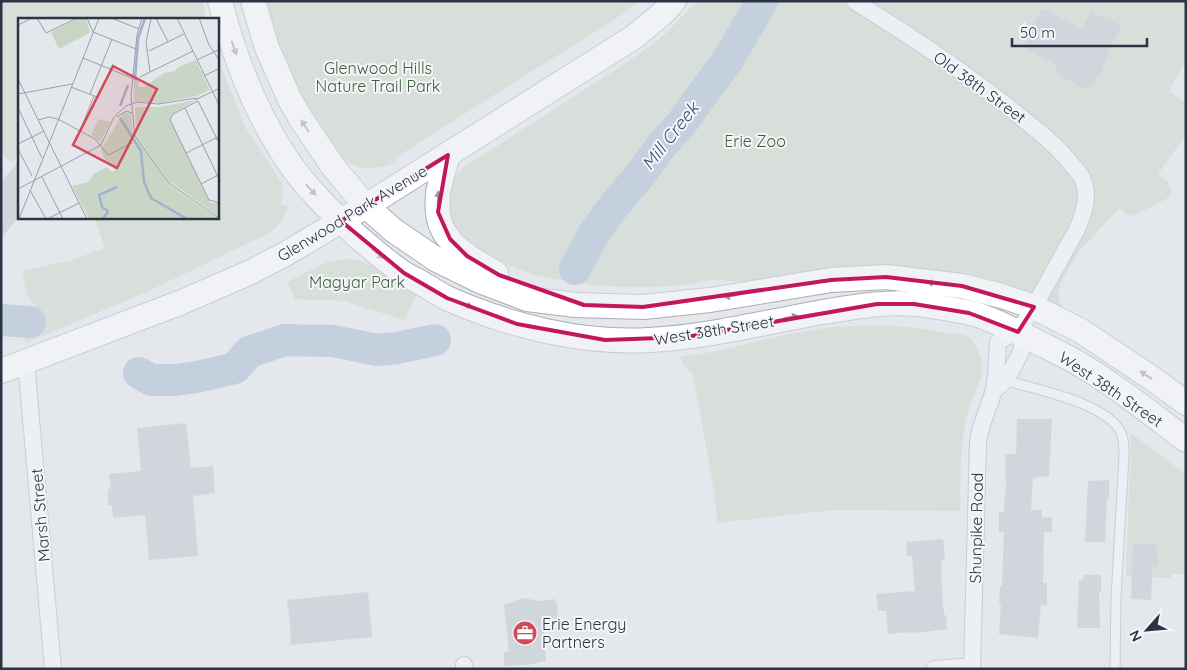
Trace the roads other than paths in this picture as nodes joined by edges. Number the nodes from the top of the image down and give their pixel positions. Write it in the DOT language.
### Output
graph roads {
  1 [pos="220,1"];
  2 [pos="252,1"];
  3 [pos="674,1"];
  4 [pos="854,1"];
  5 [pos="448,155"];
  6 [pos="1087,192"];
  7 [pos="366,206"];
  8 [pos="341,221"];
  9 [pos="584,305"];
  10 [pos="1034,307"];
  11 [pos="1018,332"];
  12 [pos="26,362"];
  13 [pos="1,371"];
  14 [pos="1000,385"];
  15 [pos="1186,403"];
  16 [pos="1186,440"];
  17 [pos="972,667"];
  18 [pos="54,669"];
  19 [pos="934,669"];
  20 [pos="1115,669"];
  1 -- 8 [label="main road, West 38th Street, one-way"];
  7 -- 2 [label="main road, West 38th Street, one-way"];
  3 -- 5 [label="main road, Glenwood Park Avenue"];
  4 -- 6 [label="street, Old 38th Street"];
  5 -- 7 [label="main road, Glenwood Park Avenue"];
  9 -- 5 [label="main road, one-way"];
  6 -- 10 [label="street, Shunpike Road"];
  7 -- 8 [label="main road, Glenwood Park Avenue"];
  7 -- 9 [label="main road, West 38th Street"];
  8 -- 11 [label="main road, West 38th Street, one-way"];
  8 -- 12 [label="main road, Glenwood Park Avenue"];
  10 -- 9 [label="main road, West 38th Street, one-way"];
  10 -- 11 [label="street, Shunpike Road"];
  15 -- 10 [label="main road, West 38th Street, one-way"];
  11 -- 14 [label="street, Shunpike Road"];
  11 -- 14 [label="street, Shunpike Road"];
  11 -- 16 [label="main road, West 38th Street"];
  12 -- 13 [label="main road, Glenwood Park Avenue"];
  12 -- 18 [label="street, Marsh Street"];
  14 -- 17 [label="street, Shunpike Road"];
  14 -- 20 [label="lane"];
  17 -- 19 [label="street"];
}
